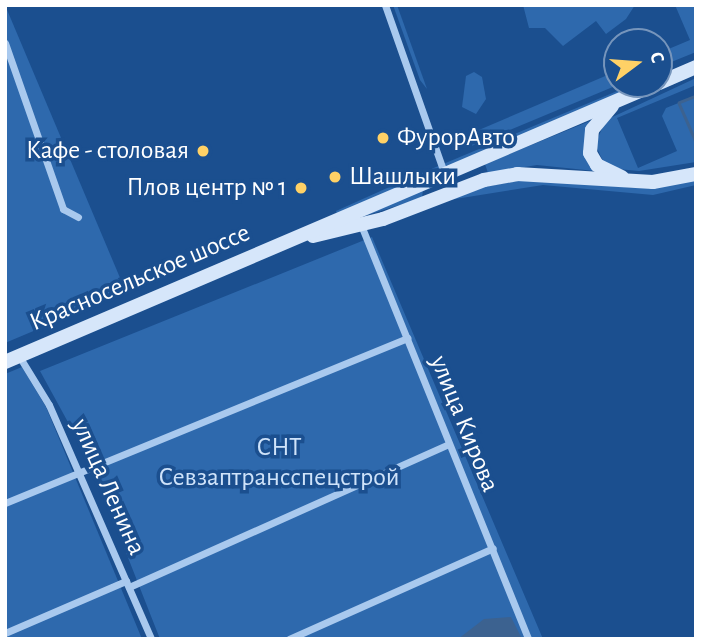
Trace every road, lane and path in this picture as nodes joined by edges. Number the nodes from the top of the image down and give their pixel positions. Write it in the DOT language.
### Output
graph roads {
  1 [pos="385,5"];
  2 [pos="5,43"];
  3 [pos="696,67"];
  4 [pos="673,77"];
  5 [pos="623,98"];
  6 [pos="618,100"];
  7 [pos="445,173"];
  8 [pos="696,174"];
  9 [pos="637,182"];
  10 [pos="452,192"];
  11 [pos="78,218"];
  12 [pos="361,225"];
  13 [pos="294,240"];
  14 [pos="407,338"];
  15 [pos="19,356"];
  16 [pos="5,362"];
  17 [pos="448,444"];
  18 [pos="76,473"];
  19 [pos="5,503"];
  20 [pos="493,548"];
  21 [pos="127,584"];
  22 [pos="5,633"];
  23 [pos="151,639"];
  24 [pos="289,639"];
  25 [pos="528,639"];
  1 -- 7 [label="street"];
  2 -- 11 [label="street"];
  3 -- 4 [label="main road, Красносельское шоссе"];
  5 -- 6 [label="main road, Красносельское шоссе"];
  6 -- 7 [label="main road, Красносельское шоссе"];
  6 -- 9 [label="main road"];
  7 -- 10 [label="street"];
  7 -- 13 [label="main road, Красносельское шоссе"];
  8 -- 9 [label="main road, Красносельское шоссе"];
  9 -- 10 [label="main road, Красносельское шоссе"];
  10 -- 12 [label="main road, Красносельское шоссе"];
  12 -- 13 [label="main road, Красносельское шоссе"];
  12 -- 14 [label="street, улица Кирова"];
  13 -- 15 [label="main road, Красносельское шоссе"];
  14 -- 17 [label="street, улица Кирова"];
  14 -- 18 [label="street"];
  15 -- 16 [label="main road, Красносельское шоссе"];
  15 -- 18 [label="street, улица Ленина"];
  17 -- 20 [label="street, улица Кирова"];
  17 -- 21 [label="street"];
  18 -- 19 [label="street"];
  18 -- 21 [label="street, улица Ленина"];
  20 -- 24 [label="street"];
  20 -- 25 [label="street, улица Кирова"];
  21 -- 22 [label="street"];
  21 -- 23 [label="street, улица Ленина"];
}
